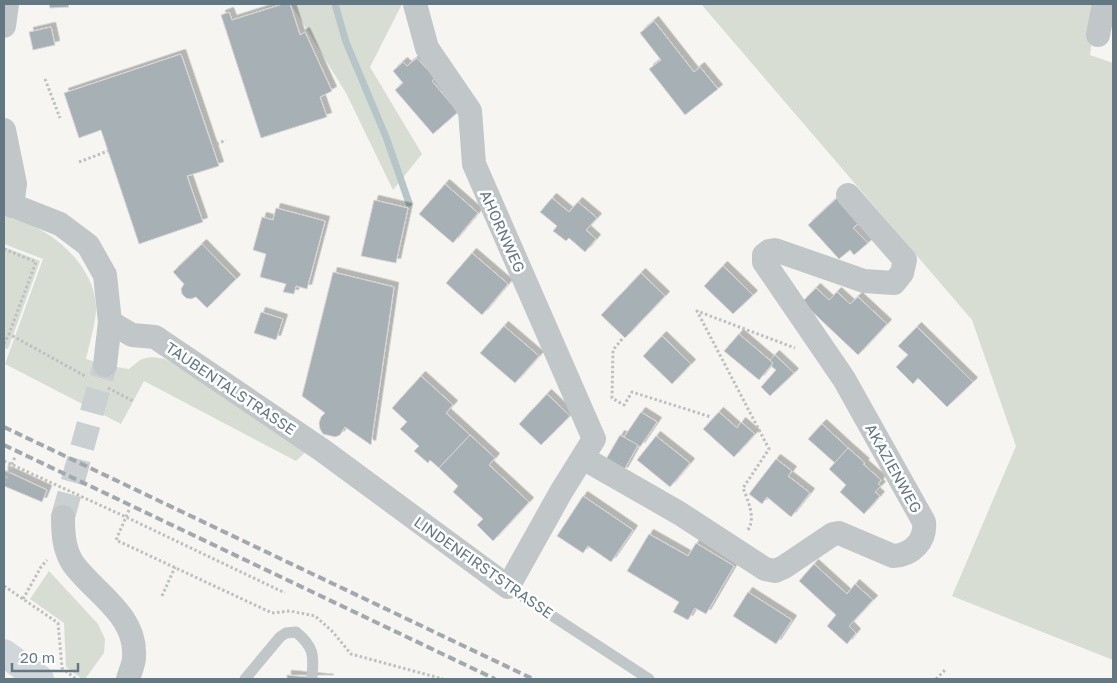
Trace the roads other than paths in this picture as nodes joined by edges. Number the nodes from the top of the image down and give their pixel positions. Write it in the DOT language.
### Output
graph roads {
  1 [pos="7,4"];
  2 [pos="415,4"];
  3 [pos="1104,4"];
  4 [pos="4,26"];
  5 [pos="1098,35"];
  6 [pos="4,130"];
  7 [pos="848,195"];
  8 [pos="8,204"];
  9 [pos="110,322"];
  10 [pos="99,376"];
  11 [pos="322,450"];
  12 [pos="583,458"];
  13 [pos="63,517"];
  14 [pos="508,587"];
  15 [pos="4,653"];
  16 [pos="312,677"];
  17 [pos="40,679"];
  18 [pos="128,679"];
  19 [pos="245,679"];
  20 [pos="649,679"];
  1 -- 4 [label="street"];
  2 -- 12 [label="street, AHORNWEG"];
  3 -- 5 [label="street"];
  6 -- 8 [label="street"];
  7 -- 12 [label="street, AKAZIENWEG"];
  8 -- 9 [label="street"];
  9 -- 10 [label="street"];
  9 -- 11 [label="street, TAUBENTALSTRASSE"];
  11 -- 14 [label="street, LINDENFIRSTSTRASSE"];
  12 -- 14 [label="street"];
  13 -- 18 [label="street"];
  14 -- 20 [label="lane, LINDENFIRSTSTRASSE"];
  15 -- 17 [label="main road"];
  16 -- 19 [label="lane"];
}
